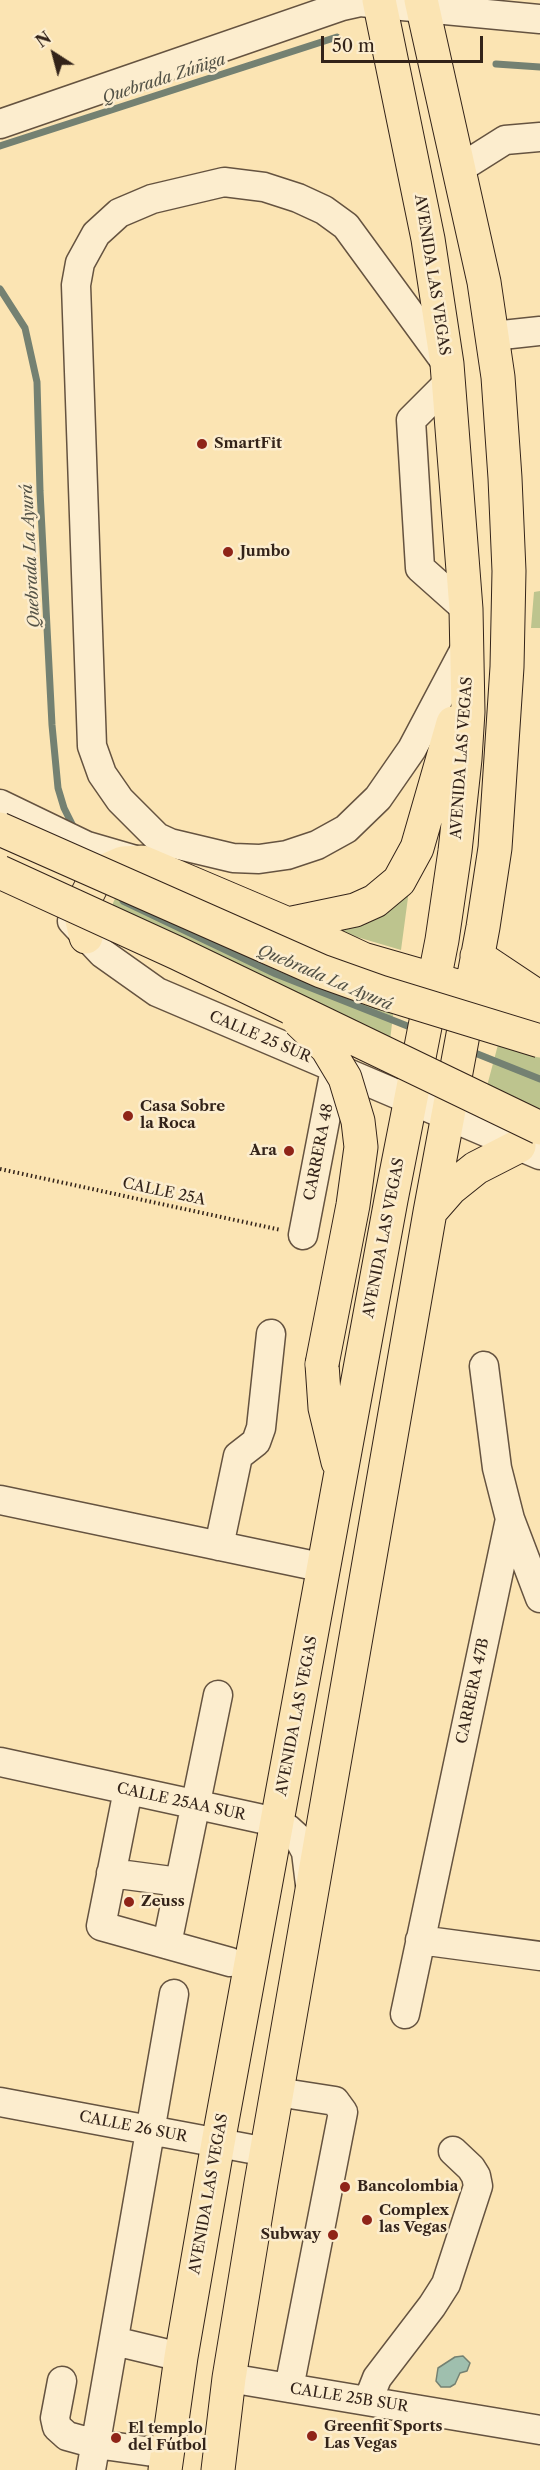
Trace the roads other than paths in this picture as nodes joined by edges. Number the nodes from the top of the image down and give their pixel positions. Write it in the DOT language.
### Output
graph roads {
  1 [pos="380,2"];
  2 [pos="422,4"];
  3 [pos="540,19"];
  4 [pos="0,124"];
  5 [pos="540,137"];
  6 [pos="459,169"];
  7 [pos="540,331"];
  8 [pos="493,336"];
  9 [pos="447,373"];
  10 [pos="466,609"];
  11 [pos="468,656"];
  12 [pos="0,804"];
  13 [pos="0,829"];
  14 [pos="142,862"];
  15 [pos="0,872"];
  16 [pos="0,888"];
  17 [pos="288,924"];
  18 [pos="86,937"];
  19 [pos="477,956"];
  20 [pos="434,981"];
  21 [pos="471,991"];
  22 [pos="540,998"];
  23 [pos="278,1002"];
  24 [pos="540,1010"];
  25 [pos="540,1041"];
  26 [pos="342,1072"];
  27 [pos="410,1101"];
  28 [pos="447,1116"];
  29 [pos="533,1143"];
  30 [pos="391,1200"];
  31 [pos="430,1212"];
  32 [pos="303,1235"];
  33 [pos="271,1334"];
  34 [pos="484,1366"];
  35 [pos="340,1471"];
  36 [pos="0,1500"];
  37 [pos="510,1519"];
  38 [pos="219,1546"];
  39 [pos="325,1568"];
  40 [pos="540,1598"];
  41 [pos="218,1695"];
  42 [pos="0,1762"];
  43 [pos="128,1790"];
  44 [pos="195,1805"];
  45 [pos="276,1822"];
  46 [pos="111,1873"];
  47 [pos="179,1882"];
  48 [pos="311,1896"];
  49 [pos="420,1940"];
  50 [pos="166,1944"];
  51 [pos="540,1956"];
  52 [pos="230,1962"];
  53 [pos="174,1994"];
  54 [pos="405,2014"];
  55 [pos="277,2092"];
  56 [pos="0,2102"];
  57 [pos="150,2130"];
  58 [pos="218,2143"];
  59 [pos="453,2151"];
  60 [pos="267,2152"];
  61 [pos="114,2341"];
  62 [pos="181,2357"];
  63 [pos="229,2378"];
  64 [pos="62,2381"];
  65 [pos="289,2388"];
  66 [pos="368,2401"];
  67 [pos="540,2430"];
  68 [pos="94,2457"];
  69 [pos="166,2462"];
  70 [pos="218,2470"];
  1 -- 2 [label="street"];
  1 -- 4 [label="street"];
  1 -- 9 [label="main road, AVENIDA LAS VEGAS"];
  2 -- 3 [label="street"];
  2 -- 6 [label="main road"];
  5 -- 6 [label="street"];
  6 -- 8 [label="main road"];
  7 -- 8 [label="street"];
  8 -- 19 [label="main road"];
  9 -- 10 [label="main road, AVENIDA LAS VEGAS"];
  9 -- 10 [label="street"];
  9 -- 11 [label="street"];
  10 -- 11 [label="main road, AVENIDA LAS VEGAS"];
  11 -- 17 [label="main road"];
  11 -- 20 [label="main road, AVENIDA LAS VEGAS"];
  12 -- 14 [label="street"];
  13 -- 25 [label="main road, bridge"];
  14 -- 17 [label="main road"];
  14 -- 18 [label="main road"];
  15 -- 23 [label="main road, bridge"];
  16 -- 18 [label="street, CALLE 25 SUR"];
  17 -- 20 [label="main road"];
  18 -- 26 [label="street, CALLE 25 SUR"];
  19 -- 21 [label="main road"];
  19 -- 22 [label="main road"];
  20 -- 21 [label="main road"];
  20 -- 27 [label="main road, AVENIDA LAS VEGAS"];
  21 -- 24 [label="main road"];
  21 -- 28 [label="main road"];
  23 -- 29 [label="main road, bridge"];
  23 -- 35 [label="main road, bridge"];
  26 -- 27 [label="street, CALLE 25 SUR"];
  26 -- 30 [label="main road"];
  26 -- 32 [label="street, CARRERA 48"];
  27 -- 28 [label="street, CALLE 25 SUR"];
  27 -- 30 [label="main road, AVENIDA LAS VEGAS"];
  28 -- 29 [label="street, CALLE 25 SUR"];
  28 -- 31 [label="main road"];
  29 -- 31 [label="main road"];
  30 -- 35 [label="main road, AVENIDA LAS VEGAS"];
  31 -- 48 [label="main road"];
  33 -- 38 [label="street"];
  34 -- 37 [label="street, CARRERA 47B"];
  35 -- 39 [label="main road, AVENIDA LAS VEGAS"];
  36 -- 38 [label="street"];
  37 -- 40 [label="street"];
  37 -- 49 [label="street, CARRERA 47B"];
  38 -- 39 [label="street"];
  39 -- 45 [label="main road, AVENIDA LAS VEGAS"];
  41 -- 44 [label="street"];
  42 -- 43 [label="street, CALLE 25AA SUR"];
  43 -- 44 [label="street, CALLE 25AA SUR"];
  43 -- 46 [label="street"];
  44 -- 45 [label="street, CALLE 25AA SUR"];
  44 -- 47 [label="street"];
  45 -- 48 [label="street, CALLE 25AA SUR"];
  45 -- 58 [label="main road, AVENIDA LAS VEGAS"];
  46 -- 47 [label="street"];
  46 -- 50 [label="street"];
  47 -- 50 [label="street"];
  48 -- 55 [label="main road"];
  49 -- 51 [label="street"];
  49 -- 54 [label="street, CARRERA 47B"];
  50 -- 52 [label="street"];
  53 -- 57 [label="street"];
  55 -- 60 [label="main road"];
  55 -- 65 [label="street"];
  56 -- 57 [label="street, CALLE 26 SUR"];
  57 -- 58 [label="street, CALLE 26 SUR"];
  57 -- 61 [label="street"];
  58 -- 60 [label="street, CALLE 26 SUR"];
  58 -- 62 [label="main road, AVENIDA LAS VEGAS"];
  59 -- 66 [label="street"];
  60 -- 63 [label="main road"];
  61 -- 62 [label="street"];
  61 -- 68 [label="street"];
  62 -- 69 [label="main road, AVENIDA LAS VEGAS"];
  63 -- 65 [label="street, CALLE 25B SUR"];
  63 -- 70 [label="main road"];
  64 -- 68 [label="street"];
  65 -- 66 [label="street, CALLE 25B SUR"];
  66 -- 67 [label="street, CALLE 25B SUR"];
  68 -- 69 [label="street"];
}
